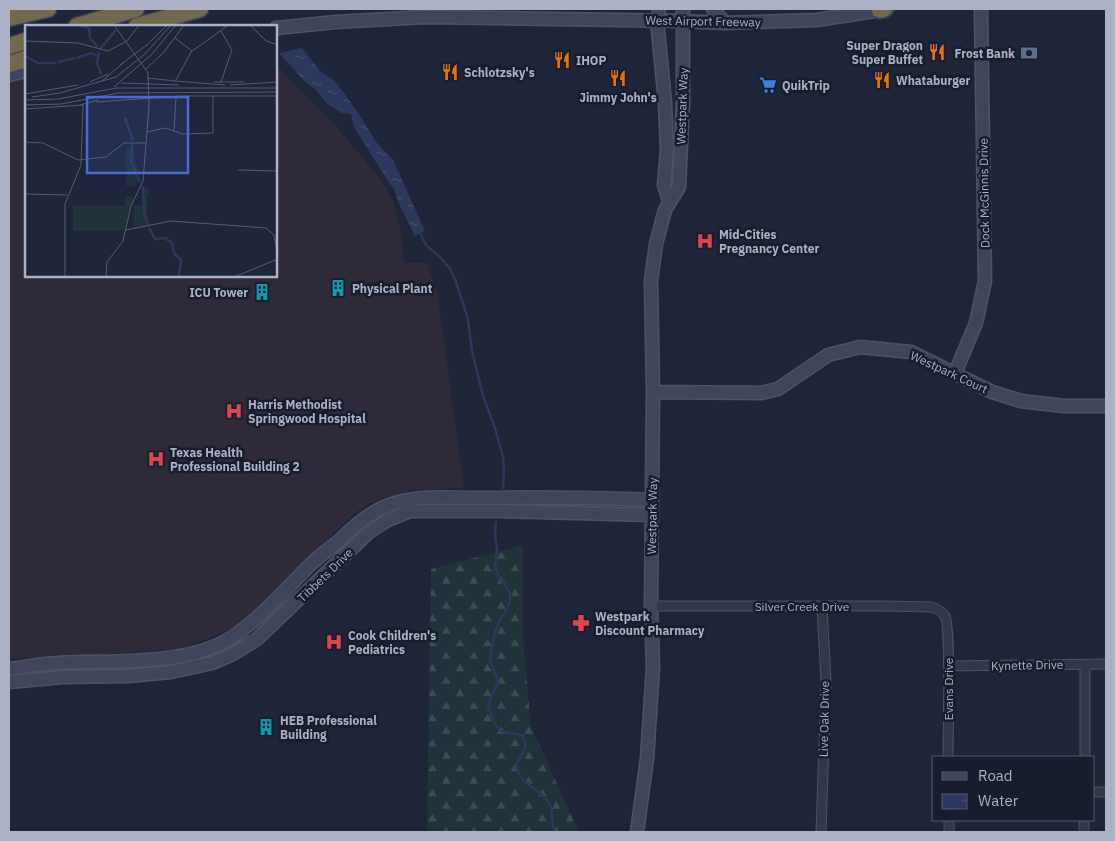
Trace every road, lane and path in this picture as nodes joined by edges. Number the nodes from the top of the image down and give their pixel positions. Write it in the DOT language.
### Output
graph roads {
  1 [pos="48,9"];
  2 [pos="136,9"];
  3 [pos="200,9"];
  4 [pos="713,9"];
  5 [pos="884,9"];
  6 [pos="981,9"];
  7 [pos="658,14"];
  8 [pos="683,15"];
  9 [pos="9,18"];
  10 [pos="724,23"];
  11 [pos="80,25"];
  12 [pos="141,25"];
  13 [pos="278,28"];
  14 [pos="25,41"];
  15 [pos="9,46"];
  16 [pos="25,59"];
  17 [pos="9,64"];
  18 [pos="25,70"];
  19 [pos="9,75"];
  20 [pos="669,201"];
  21 [pos="955,373"];
  22 [pos="653,392"];
  23 [pos="1106,406"];
  24 [pos="652,500"];
  25 [pos="436,504"];
  26 [pos="651,515"];
  27 [pos="344,536"];
  28 [pos="354,546"];
  29 [pos="651,606"];
  30 [pos="822,606"];
  31 [pos="254,619"];
  32 [pos="946,620"];
  33 [pos="266,630"];
  34 [pos="212,647"];
  35 [pos="84,663"];
  36 [pos="212,663"];
  37 [pos="1085,664"];
  38 [pos="1106,664"];
  39 [pos="948,666"];
  40 [pos="9,669"];
  41 [pos="85,677"];
  42 [pos="9,682"];
  43 [pos="948,756"];
  44 [pos="1085,756"];
  45 [pos="637,832"];
  46 [pos="821,832"];
  1 -- 9 [label="highway"];
  2 -- 11 [label="highway"];
  3 -- 12 [label="highway"];
  4 -- 10 [label="street"];
  5 -- 10 [label="street, West Airport Freeway"];
  6 -- 21 [label="street, Dock McGinnis Drive"];
  7 -- 8 [label="street, West Airport Freeway"];
  7 -- 13 [label="street, West Airport Freeway"];
  7 -- 20 [label="street, Westpark Way"];
  8 -- 10 [label="street, West Airport Freeway"];
  8 -- 20 [label="street, Westpark Way"];
  14 -- 15 [label="highway"];
  16 -- 17 [label="highway"];
  18 -- 19 [label="street"];
  20 -- 22 [label="street, Westpark Way"];
  21 -- 22 [label="street, Westpark Court"];
  21 -- 23 [label="street, Westpark Court"];
  22 -- 24 [label="street, Westpark Way"];
  24 -- 25 [label="street, Tibbets Drive"];
  24 -- 26 [label="street, Westpark Way"];
  25 -- 26 [label="street, Tibbets Drive"];
  25 -- 27 [label="street, Tibbets Drive"];
  25 -- 28 [label="street, Tibbets Drive"];
  26 -- 29 [label="street, Westpark Way"];
  27 -- 28 [label="street"];
  27 -- 31 [label="street, Tibbets Drive"];
  28 -- 33 [label="street, Tibbets Drive"];
  29 -- 30 [label="street, Silver Creek Drive"];
  29 -- 45 [label="street, Westpark Way"];
  30 -- 32 [label="street, Silver Creek Drive"];
  30 -- 46 [label="street, Live Oak Drive"];
  31 -- 33 [label="street"];
  31 -- 34 [label="street, Tibbets Drive"];
  32 -- 39 [label="street, Evans Drive"];
  33 -- 36 [label="street, Tibbets Drive"];
  34 -- 35 [label="street, Tibbets Drive"];
  34 -- 36 [label="street"];
  35 -- 40 [label="street, Tibbets Drive"];
  35 -- 41 [label="street"];
  36 -- 41 [label="street, Tibbets Drive"];
  37 -- 38 [label="street, Kynette Drive"];
  37 -- 39 [label="street, Kynette Drive"];
  37 -- 44 [label="street"];
  39 -- 43 [label="street, Evans Drive"];
  41 -- 42 [label="street, Tibbets Drive"];
}
